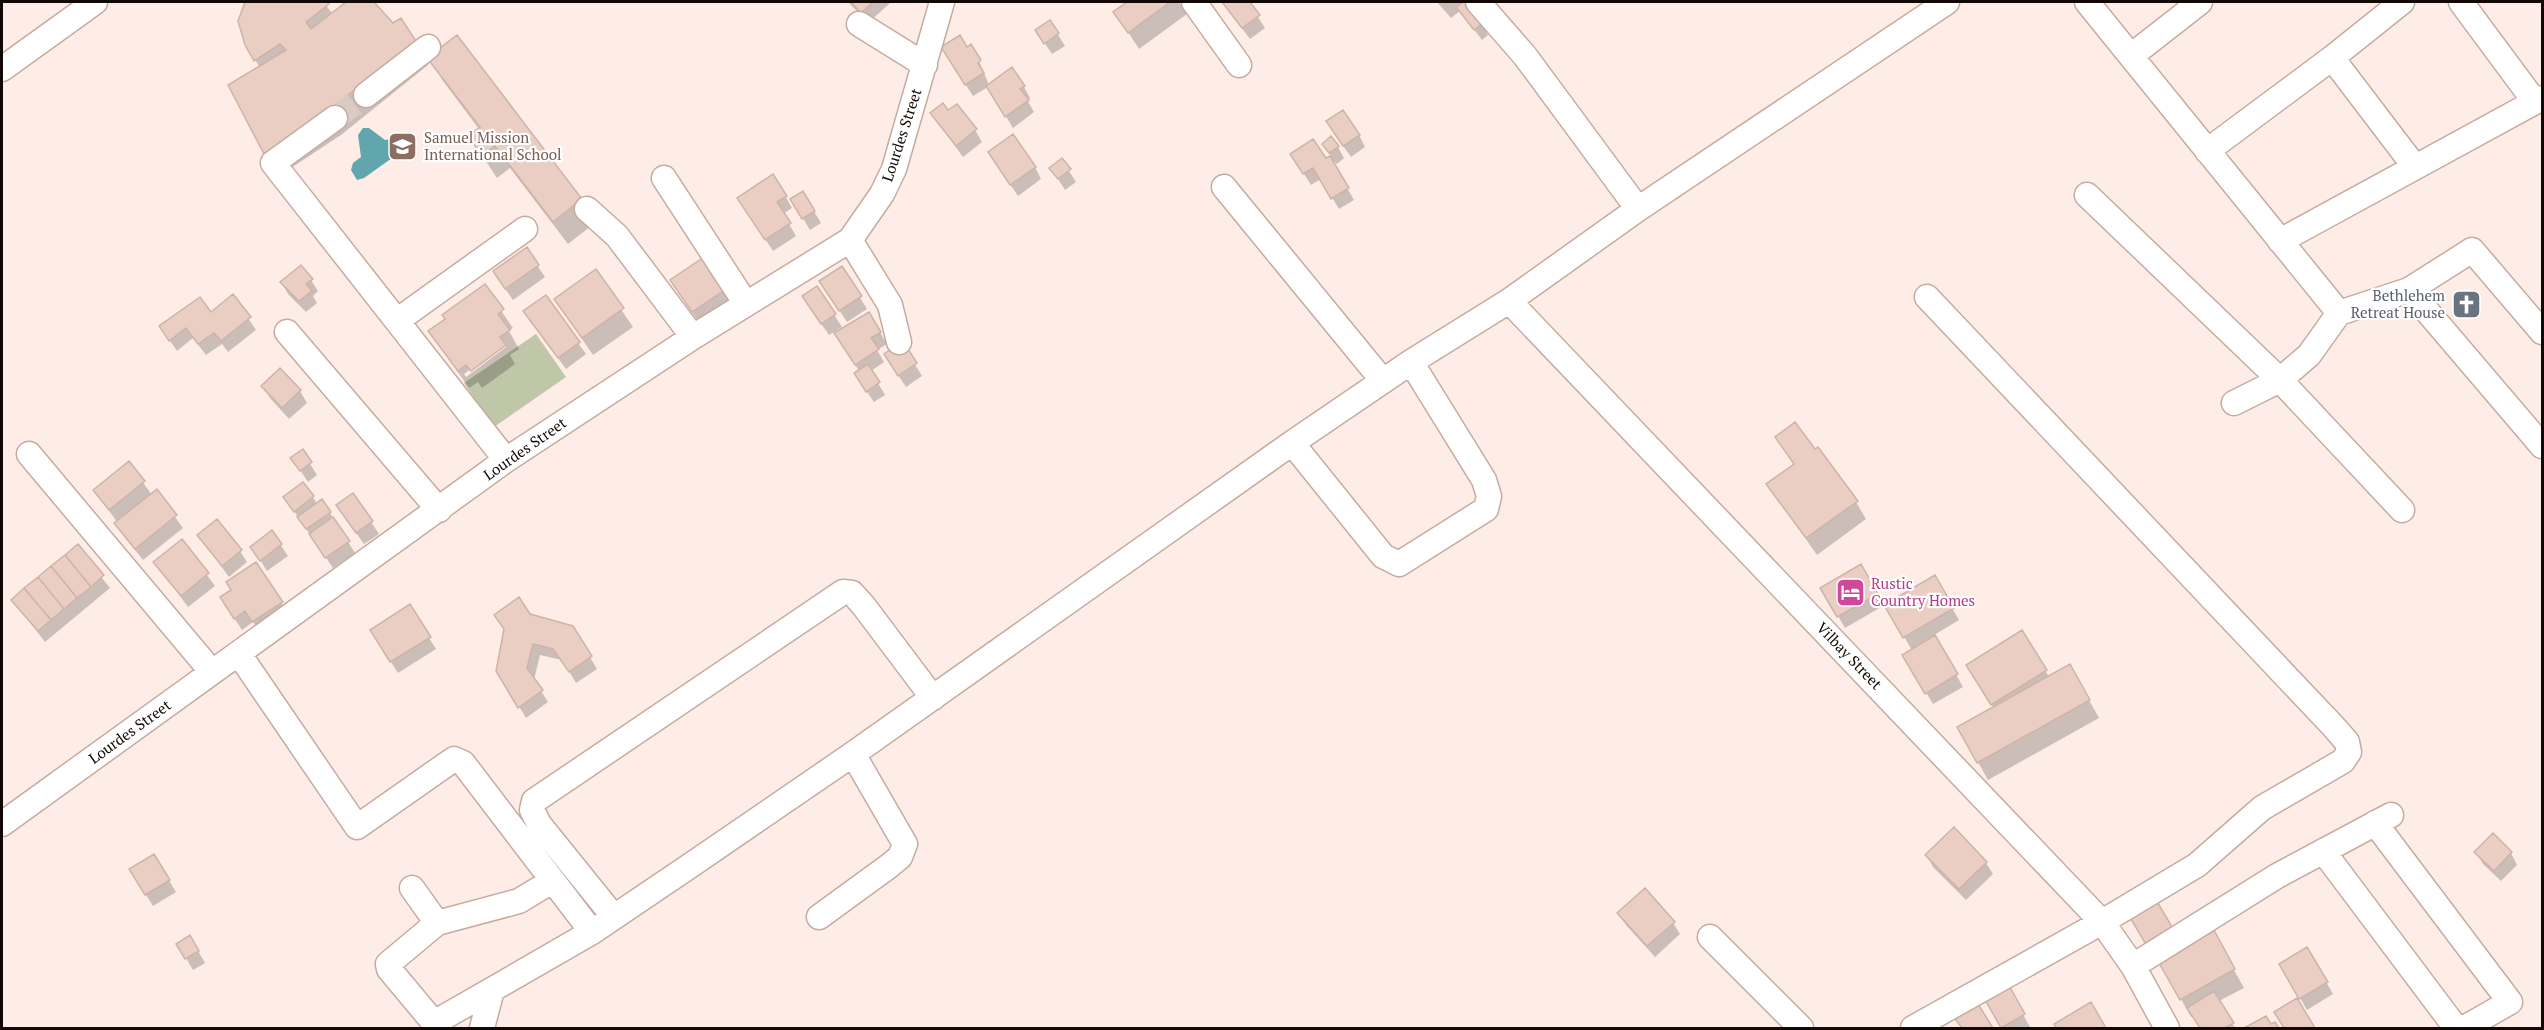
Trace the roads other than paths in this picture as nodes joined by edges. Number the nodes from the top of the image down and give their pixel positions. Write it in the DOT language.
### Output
graph roads {
  1 [pos="94,2"];
  2 [pos="942,2"];
  3 [pos="1194,2"];
  4 [pos="1478,2"];
  5 [pos="1947,2"];
  6 [pos="2087,2"];
  7 [pos="2200,2"];
  8 [pos="2402,2"];
  9 [pos="2461,2"];
  10 [pos="859,24"];
  11 [pos="428,47"];
  12 [pos="2131,56"];
  13 [pos="2332,58"];
  14 [pos="925,65"];
  15 [pos="1239,65"];
  16 [pos="2,69"];
  17 [pos="366,95"];
  18 [pos="2539,100"];
  19 [pos="335,118"];
  20 [pos="2207,151"];
  21 [pos="2415,167"];
  22 [pos="664,178"];
  23 [pos="1224,187"];
  24 [pos="2087,195"];
  25 [pos="587,209"];
  26 [pos="1638,209"];
  27 [pos="525,229"];
  28 [pos="850,240"];
  29 [pos="2280,241"];
  30 [pos="2409,290"];
  31 [pos="1927,297"];
  32 [pos="1509,301"];
  33 [pos="746,304"];
  34 [pos="2339,313"];
  35 [pos="398,320"];
  36 [pos="286,332"];
  37 [pos="2542,332"];
  38 [pos="693,337"];
  39 [pos="899,342"];
  40 [pos="1411,362"];
  41 [pos="2280,380"];
  42 [pos="1383,381"];
  43 [pos="2234,403"];
  44 [pos="1292,443"];
  45 [pos="2542,446"];
  46 [pos="29,454"];
  47 [pos="507,460"];
  48 [pos="439,510"];
  49 [pos="2402,510"];
  50 [pos="238,654"];
  51 [pos="212,672"];
  52 [pos="933,698"];
  53 [pos="853,754"];
  54 [pos="2,824"];
  55 [pos="2323,851"];
  56 [pos="552,881"];
  57 [pos="412,888"];
  58 [pos="614,917"];
  59 [pos="819,917"];
  60 [pos="2102,922"];
  61 [pos="437,923"];
  62 [pos="592,932"];
  63 [pos="1710,937"];
  64 [pos="2133,966"];
  65 [pos="492,990"];
  66 [pos="482,1029"];
  67 [pos="1801,1029"];
  68 [pos="1913,1029"];
  69 [pos="2167,1029"];
  1 -- 16 [label="street"];
  2 -- 14 [label="street, Lourdes Street"];
  3 -- 15 [label="street"];
  4 -- 26 [label="street"];
  5 -- 26 [label="street"];
  6 -- 12 [label="street"];
  7 -- 12 [label="street"];
  8 -- 13 [label="street"];
  9 -- 18 [label="street"];
  10 -- 14 [label="street"];
  11 -- 17 [label="street"];
  12 -- 20 [label="street"];
  13 -- 20 [label="street"];
  13 -- 21 [label="street"];
  14 -- 28 [label="street, Lourdes Street"];
  18 -- 21 [label="street"];
  19 -- 35 [label="street"];
  20 -- 29 [label="street"];
  21 -- 29 [label="street"];
  22 -- 33 [label="street"];
  23 -- 42 [label="street"];
  24 -- 41 [label="street"];
  25 -- 38 [label="street"];
  26 -- 32 [label="street"];
  27 -- 35 [label="street"];
  28 -- 33 [label="street, Lourdes Street"];
  28 -- 39 [label="street"];
  29 -- 34 [label="street"];
  30 -- 34 [label="street"];
  30 -- 37 [label="street"];
  30 -- 45 [label="street"];
  31 -- 60 [label="street"];
  32 -- 40 [label="street"];
  32 -- 60 [label="street, Vilbay Street"];
  33 -- 38 [label="street, Lourdes Street"];
  34 -- 41 [label="street"];
  35 -- 47 [label="street"];
  36 -- 48 [label="street"];
  38 -- 47 [label="street, Lourdes Street"];
  40 -- 42 [label="street"];
  40 -- 44 [label="street"];
  41 -- 43 [label="street"];
  41 -- 49 [label="street"];
  42 -- 44 [label="street"];
  44 -- 52 [label="street"];
  46 -- 51 [label="street"];
  47 -- 48 [label="street, Lourdes Street"];
  48 -- 50 [label="street, Lourdes Street"];
  50 -- 51 [label="street, Lourdes Street"];
  50 -- 56 [label="street"];
  51 -- 54 [label="street, Lourdes Street"];
  52 -- 53 [label="street"];
  52 -- 58 [label="street"];
  53 -- 58 [label="street"];
  53 -- 59 [label="street"];
  55 -- 55 [label="street"];
  55 -- 64 [label="street"];
  56 -- 61 [label="street"];
  56 -- 62 [label="street"];
  57 -- 61 [label="street"];
  58 -- 62 [label="street"];
  60 -- 64 [label="street, Vilbay Street"];
  60 -- 68 [label="street"];
  61 -- 65 [label="street"];
  62 -- 65 [label="street"];
  63 -- 67 [label="street"];
  64 -- 69 [label="street, Vilbay Street"];
  65 -- 66 [label="street"];
}
